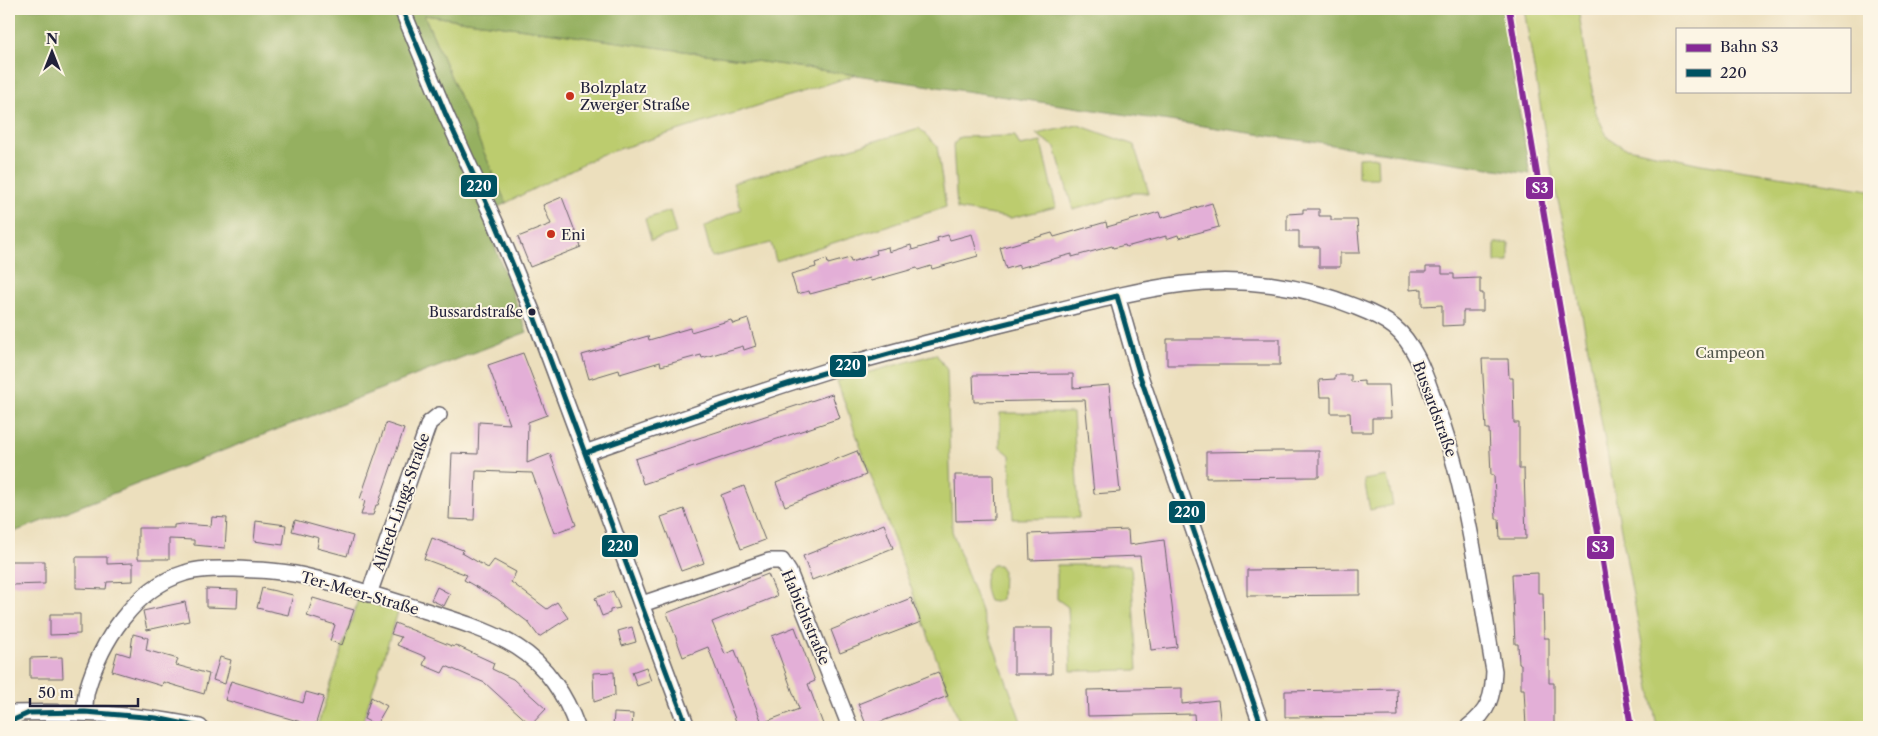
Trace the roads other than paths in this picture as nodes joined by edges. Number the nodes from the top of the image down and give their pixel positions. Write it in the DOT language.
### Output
graph roads {
  1 [pos="402,9"];
  2 [pos="1117,296"];
  3 [pos="439,415"];
  4 [pos="585,453"];
  5 [pos="369,594"];
  6 [pos="642,604"];
  7 [pos="85,712"];
  8 [pos="9,713"];
  9 [pos="29,713"];
  10 [pos="9,722"];
  11 [pos="179,725"];
  12 [pos="200,727"];
  13 [pos="577,727"];
  14 [pos="687,727"];
  15 [pos="850,727"];
  16 [pos="1262,727"];
  17 [pos="1468,727"];
  1 -- 4 [label="street"];
  2 -- 4 [label="street, Bussardstraße"];
  2 -- 16 [label="street"];
  2 -- 17 [label="street, Bussardstraße"];
  3 -- 5 [label="street, Alfred-Lingg-Straße"];
  4 -- 6 [label="street"];
  5 -- 7 [label="street, Ter-Meer-Straße"];
  5 -- 13 [label="street, Ter-Meer-Straße"];
  6 -- 14 [label="street"];
  6 -- 15 [label="street, Habichtstraße"];
  7 -- 9 [label="street"];
  7 -- 11 [label="street"];
  8 -- 9 [label="street"];
  9 -- 10 [label="street"];
  11 -- 12 [label="street"];
}
